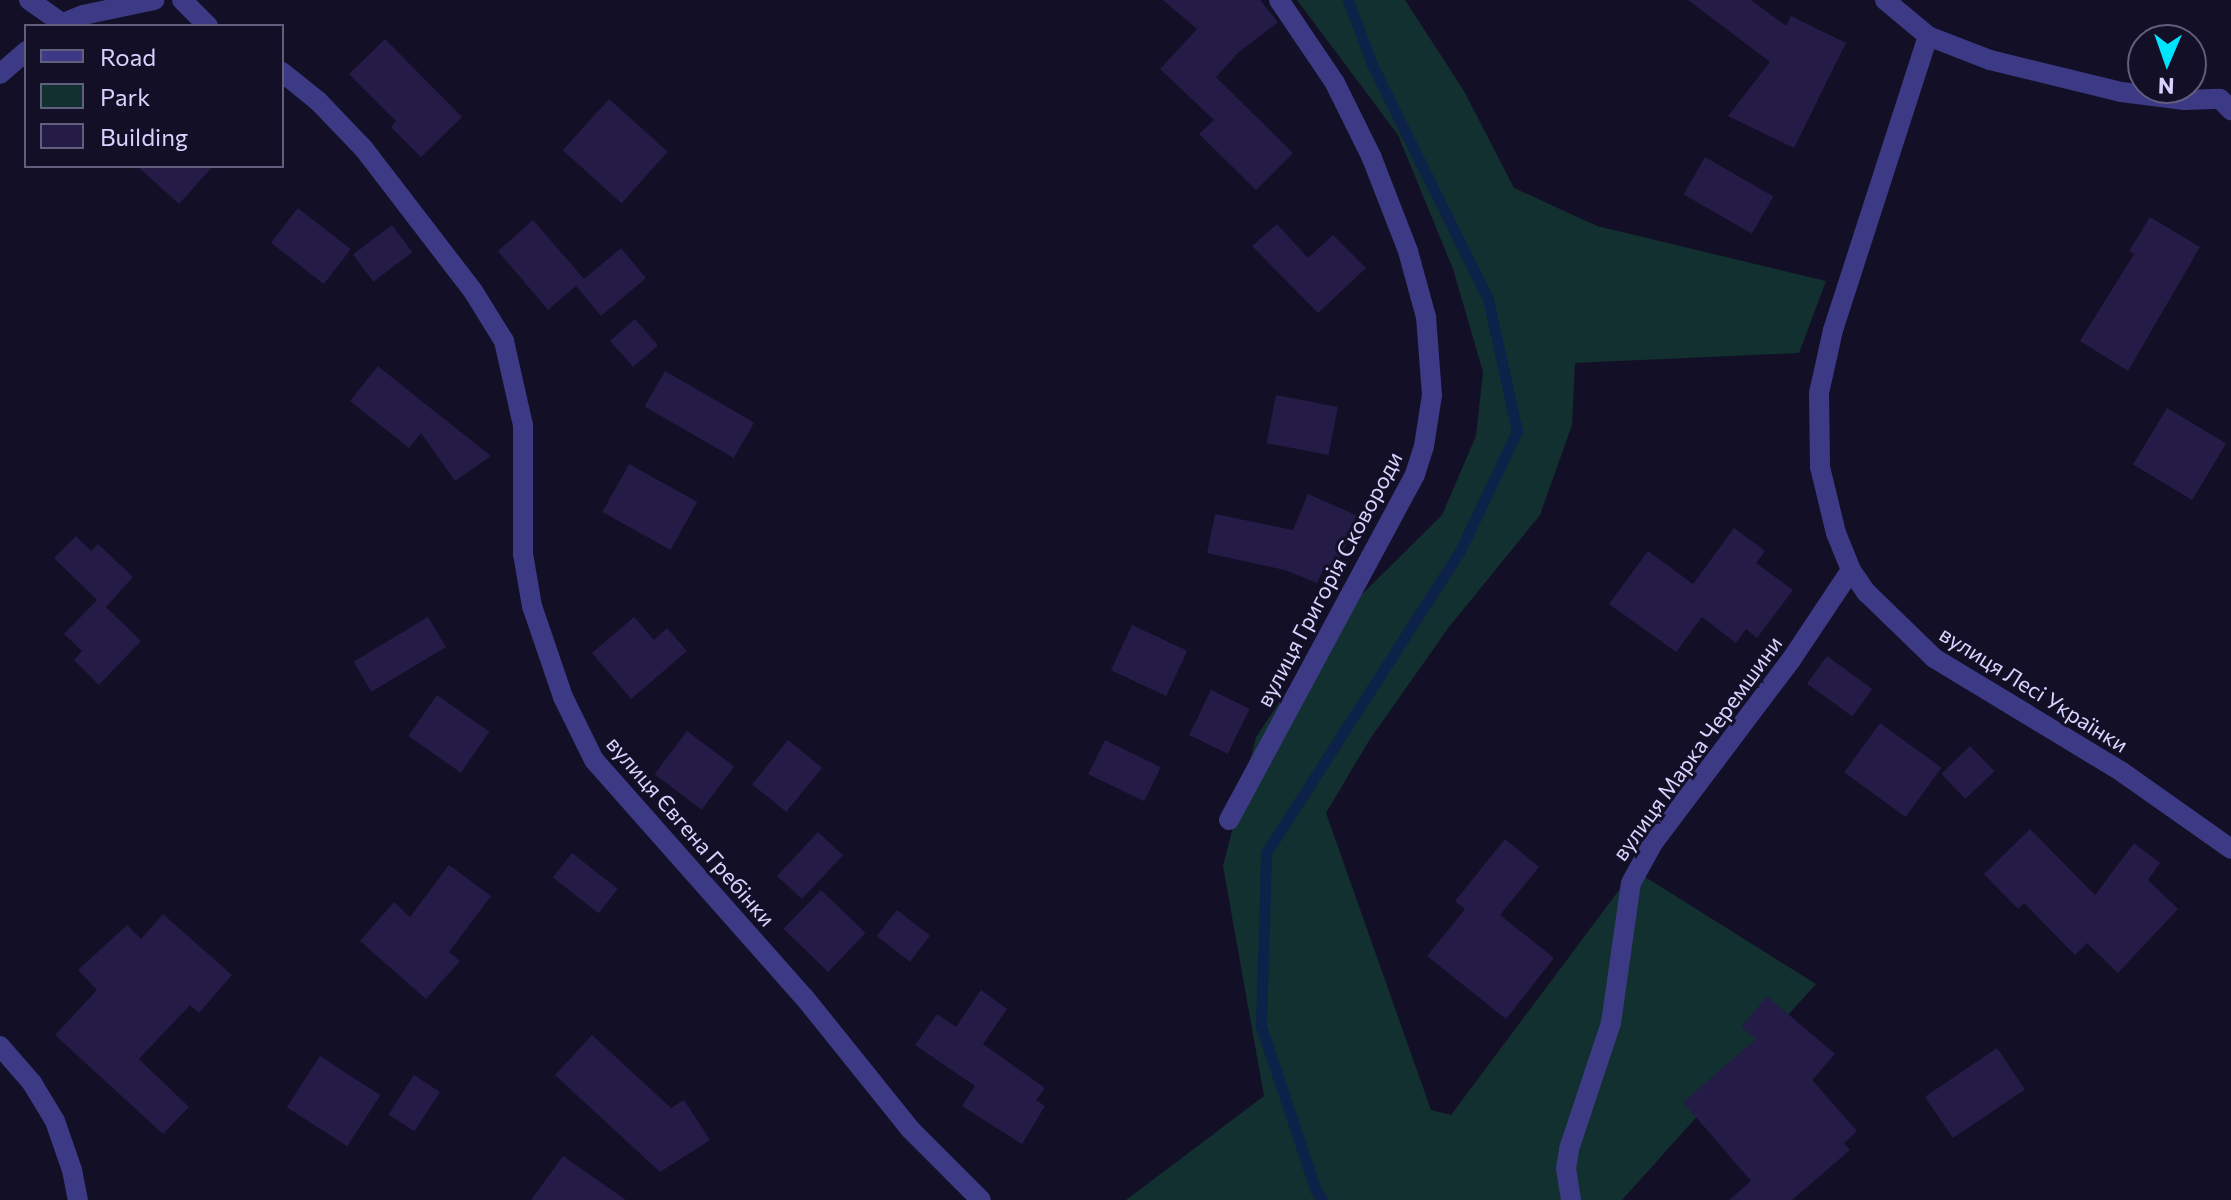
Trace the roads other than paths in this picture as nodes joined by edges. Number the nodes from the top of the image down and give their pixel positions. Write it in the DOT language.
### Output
graph roads {
  1 [pos="29,0"];
  2 [pos="154,0"];
  3 [pos="182,0"];
  4 [pos="1279,0"];
  5 [pos="1885,0"];
  6 [pos="59,24"];
  7 [pos="206,24"];
  8 [pos="1928,36"];
  9 [pos="24,53"];
  10 [pos="0,74"];
  11 [pos="284,74"];
  12 [pos="2227,102"];
  13 [pos="1851,570"];
  14 [pos="1229,820"];
  15 [pos="2231,849"];
  16 [pos="0,1046"];
  17 [pos="78,1200"];
  18 [pos="981,1200"];
  19 [pos="1571,1200"];
  1 -- 6 [label="street"];
  2 -- 6 [label="street"];
  3 -- 7 [label="street"];
  4 -- 14 [label="street, вулиця Григорія Сковороди"];
  5 -- 8 [label="street"];
  8 -- 12 [label="street"];
  8 -- 13 [label="street, вулиця Лесі Українки"];
  9 -- 10 [label="street"];
  11 -- 18 [label="street, вулиця Євгена Гребінки"];
  13 -- 15 [label="street, вулиця Лесі Українки"];
  13 -- 19 [label="street, вулиця Марка Черемшини"];
  16 -- 17 [label="street"];
}
